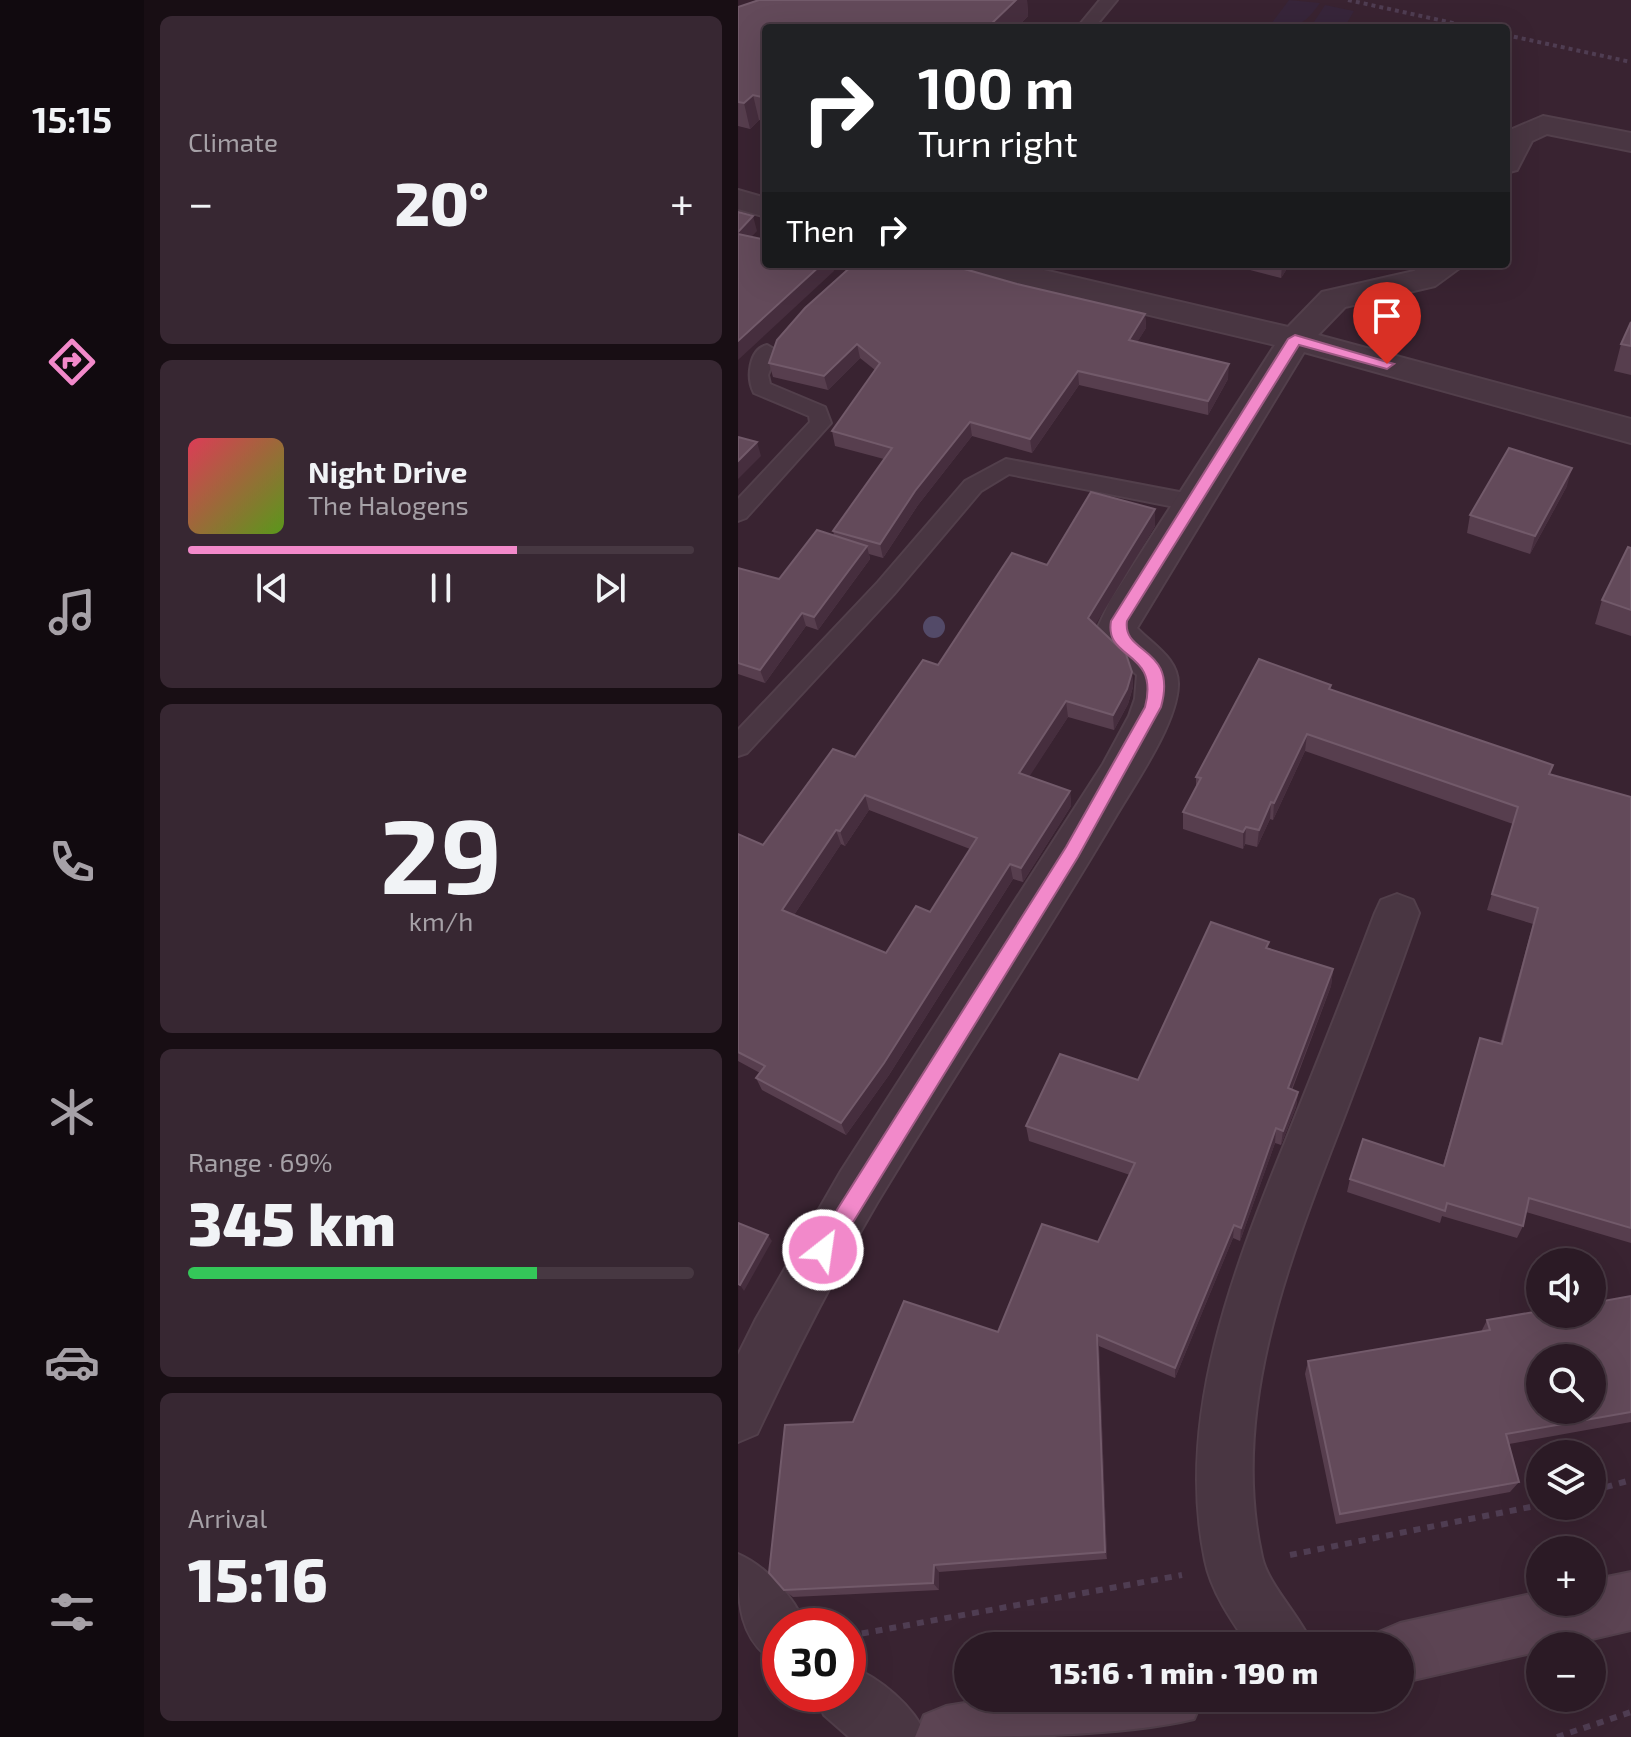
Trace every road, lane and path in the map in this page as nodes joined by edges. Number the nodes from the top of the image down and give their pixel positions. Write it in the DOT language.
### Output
graph roads {
  1 [pos="1109,0"];
  2 [pos="1348,0"];
  3 [pos="1088,24"];
  4 [pos="1458,24"];
  5 [pos="1510,36"];
  6 [pos="1631,62"];
  7 [pos="1631,142"];
  8 [pos="1510,156"];
  9 [pos="738,199"];
  10 [pos="762,207"];
  11 [pos="993,268"];
  12 [pos="1442,268"];
  13 [pos="1295,339"];
  14 [pos="738,375"];
  15 [pos="1631,431"];
  16 [pos="1195,503"];
  17 [pos="738,513"];
  18 [pos="738,746"];
  19 [pos="1397,913"];
  20 [pos="738,1415"];
  21 [pos="1631,1480"];
  22 [pos="1606,1487"];
  23 [pos="738,1583"];
  24 [pos="1631,1601"];
  25 [pos="762,1613"];
  26 [pos="1275,1632"];
  27 [pos="1414,1650"];
  28 [pos="866,1712"];
  29 [pos="1092,1712"];
  30 [pos="1631,1712"];
  31 [pos="896,1737"];
  32 [pos="946,1737"];
  33 [pos="1557,1737"];
  1 -- 3 [label="lane"];
  2 -- 4 [label="path"];
  5 -- 6 [label="path"];
  7 -- 8 [label="street"];
  9 -- 10 [label="street"];
  11 -- 13 [label="street"];
  12 -- 13 [label="street"];
  13 -- 15 [label="street"];
  13 -- 16 [label="street"];
  14 -- 17 [label="lane"];
  16 -- 18 [label="lane"];
  16 -- 20 [label="street"];
  19 -- 26 [label="street"];
  21 -- 22 [label="path"];
  23 -- 25 [label="street"];
  24 -- 27 [label="main road"];
  28 -- 31 [label="street"];
  29 -- 32 [label="main road"];
  30 -- 33 [label="path"];
}
